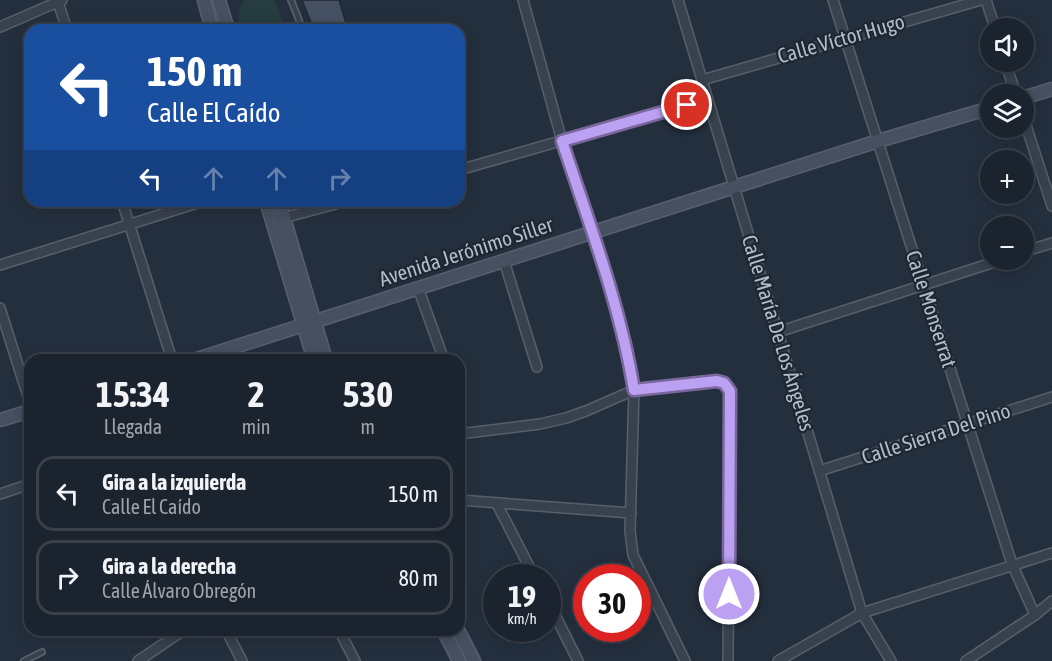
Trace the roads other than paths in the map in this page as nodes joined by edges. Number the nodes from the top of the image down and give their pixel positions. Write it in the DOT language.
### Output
graph roads {
  1 [pos="204,0"];
  2 [pos="219,0"];
  3 [pos="291,0"];
  4 [pos="523,0"];
  5 [pos="678,0"];
  6 [pos="833,0"];
  7 [pos="984,0"];
  8 [pos="60,1"];
  9 [pos="991,18"];
  10 [pos="66,24"];
  11 [pos="210,24"];
  12 [pos="226,24"];
  13 [pos="300,24"];
  14 [pos="0,27"];
  15 [pos="844,38"];
  16 [pos="702,80"];
  17 [pos="1052,89"];
  18 [pos="1034,95"];
  19 [pos="707,99"];
  20 [pos="980,111"];
  21 [pos="1030,138"];
  22 [pos="562,141"];
  23 [pos="878,141"];
  24 [pos="465,168"];
  25 [pos="734,188"];
  26 [pos="1052,206"];
  27 [pos="124,207"];
  28 [pos="184,207"];
  29 [pos="270,207"];
  30 [pos="279,207"];
  31 [pos="324,207"];
  32 [pos="278,219"];
  33 [pos="129,223"];
  34 [pos="592,232"];
  35 [pos="1052,243"];
  36 [pos="1034,249"];
  37 [pos="504,261"];
  38 [pos="0,265"];
  39 [pos="980,267"];
  40 [pos="923,285"];
  41 [pos="418,288"];
  42 [pos="0,308"];
  43 [pos="308,324"];
  44 [pos="778,332"];
  45 [pos="170,354"];
  46 [pos="213,354"];
  47 [pos="313,354"];
  48 [pos="323,354"];
  49 [pos="442,354"];
  50 [pos="537,367"];
  51 [pos="24,385"];
  52 [pos="634,390"];
  53 [pos="1052,397"];
  54 [pos="24,413"];
  55 [pos="0,420"];
  56 [pos="967,423"];
  57 [pos="465,433"];
  58 [pos="819,471"];
  59 [pos="24,486"];
  60 [pos="0,494"];
  61 [pos="465,501"];
  62 [pos="497,504"];
  63 [pos="631,513"];
  64 [pos="1052,553"];
  65 [pos="528,564"];
  66 [pos="1012,564"];
  67 [pos="1052,601"];
  68 [pos="862,612"];
  69 [pos="1035,615"];
  70 [pos="561,626"];
  71 [pos="175,636"];
  72 [pos="229,636"];
  73 [pos="342,636"];
  74 [pos="446,636"];
  75 [pos="461,636"];
  76 [pos="42,652"];
  77 [pos="24,661"];
  78 [pos="138,661"];
  79 [pos="242,661"];
  80 [pos="355,661"];
  81 [pos="459,661"];
  82 [pos="474,661"];
  83 [pos="579,661"];
  84 [pos="685,661"];
  85 [pos="728,661"];
  86 [pos="778,661"];
  87 [pos="891,661"];
  88 [pos="966,661"];
  1 -- 11 [label="street"];
  2 -- 12 [label="street"];
  3 -- 13 [label="lane"];
  4 -- 22 [label="street"];
  5 -- 16 [label="street, Calle María De Los Ángeles"];
  6 -- 15 [label="street, Calle Monserrat"];
  7 -- 9 [label="street"];
  7 -- 15 [label="street, Calle Víctor Hugo"];
  8 -- 10 [label="street"];
  8 -- 14 [label="street"];
  15 -- 16 [label="street, Calle Víctor Hugo"];
  15 -- 23 [label="street, Calle Monserrat"];
  16 -- 19 [label="street, Calle María De Los Ángeles"];
  17 -- 18 [label="street"];
  19 -- 22 [label="street"];
  19 -- 25 [label="street, Calle María De Los Ángeles"];
  20 -- 23 [label="street, Avenida Jerónimo Siller"];
  21 -- 26 [label="street"];
  22 -- 24 [label="street"];
  22 -- 34 [label="street"];
  23 -- 25 [label="street, Avenida Jerónimo Siller"];
  23 -- 40 [label="street, Calle Monserrat"];
  25 -- 34 [label="street, Avenida Jerónimo Siller"];
  25 -- 44 [label="street, Calle María De Los Ángeles"];
  27 -- 33 [label="street"];
  28 -- 33 [label="street"];
  29 -- 32 [label="street"];
  30 -- 32 [label="street"];
  31 -- 32 [label="street"];
  32 -- 43 [label="street"];
  33 -- 38 [label="street"];
  33 -- 45 [label="street"];
  34 -- 37 [label="street, Avenida Jerónimo Siller"];
  34 -- 52 [label="street"];
  35 -- 36 [label="street"];
  37 -- 41 [label="street, Avenida Jerónimo Siller"];
  37 -- 50 [label="street"];
  39 -- 40 [label="street"];
  40 -- 44 [label="street"];
  40 -- 56 [label="street, Calle Monserrat"];
  41 -- 43 [label="street, Avenida Jerónimo Siller"];
  41 -- 49 [label="street"];
  42 -- 51 [label="street"];
  43 -- 46 [label="street, Avenida Jerónimo Siller"];
  43 -- 47 [label="street"];
  43 -- 48 [label="street"];
  44 -- 58 [label="street, Calle María De Los Ángeles"];
  52 -- 57 [label="street"];
  52 -- 63 [label="street"];
  52 -- 85 [label="street"];
  53 -- 56 [label="street, Calle Sierra Del Pino"];
  54 -- 55 [label="street"];
  56 -- 58 [label="street, Calle Sierra Del Pino"];
  56 -- 66 [label="street, Calle Monserrat"];
  58 -- 68 [label="street, Calle María De Los Ángeles"];
  59 -- 60 [label="street"];
  61 -- 62 [label="street"];
  62 -- 63 [label="street"];
  62 -- 65 [label="street"];
  63 -- 84 [label="street"];
  64 -- 66 [label="street"];
  66 -- 68 [label="street"];
  66 -- 69 [label="street, Calle Monserrat"];
  67 -- 69 [label="street"];
  68 -- 86 [label="street"];
  68 -- 87 [label="street, Calle María De Los Ángeles"];
  69 -- 88 [label="street"];
  70 -- 83 [label="street"];
  71 -- 78 [label="street"];
  72 -- 79 [label="street"];
  73 -- 80 [label="street"];
  74 -- 81 [label="street"];
  75 -- 82 [label="street"];
  76 -- 77 [label="lane"];
}
